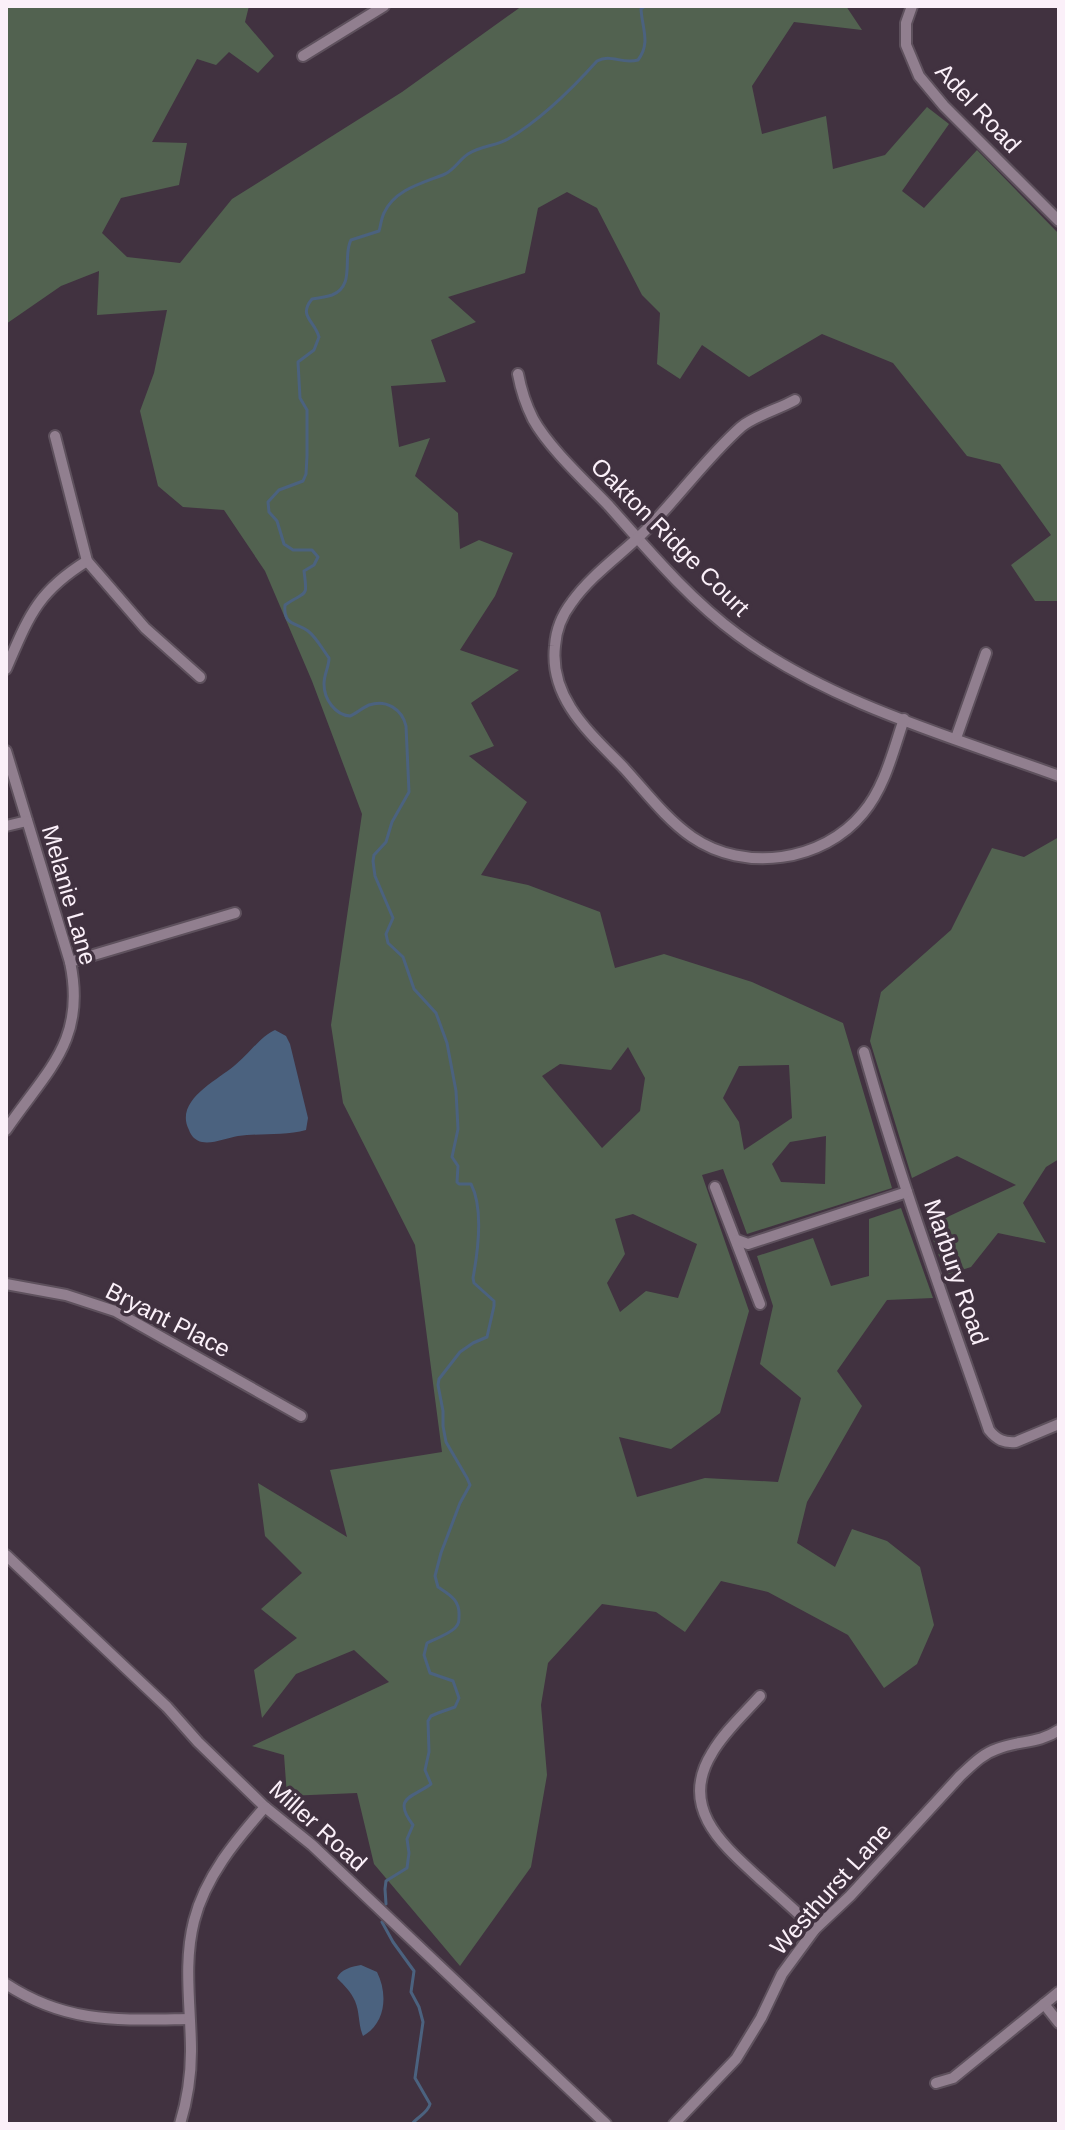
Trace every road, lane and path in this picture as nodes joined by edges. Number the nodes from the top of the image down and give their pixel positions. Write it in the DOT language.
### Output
graph roads {
  1 [pos="384,6"];
  2 [pos="912,6"];
  3 [pos="303,56"];
  4 [pos="1059,221"];
  5 [pos="518,374"];
  6 [pos="795,400"];
  7 [pos="55,436"];
  8 [pos="638,538"];
  9 [pos="87,561"];
  10 [pos="986,653"];
  11 [pos="6,669"];
  12 [pos="200,677"];
  13 [pos="904,719"];
  14 [pos="956,738"];
  15 [pos="6,751"];
  16 [pos="1059,776"];
  17 [pos="27,821"];
  18 [pos="6,826"];
  19 [pos="235,913"];
  20 [pos="70,962"];
  21 [pos="864,1052"];
  22 [pos="6,1130"];
  23 [pos="715,1187"];
  24 [pos="907,1192"];
  25 [pos="737,1240"];
  26 [pos="6,1284"];
  27 [pos="760,1304"];
  28 [pos="301,1416"];
  29 [pos="1059,1424"];
  30 [pos="6,1555"];
  31 [pos="760,1696"];
  32 [pos="1059,1730"];
  33 [pos="265,1807"];
  34 [pos="815,1929"];
  35 [pos="6,1984"];
  36 [pos="1059,1992"];
  37 [pos="1044,2004"];
  38 [pos="189,2019"];
  39 [pos="1059,2023"];
  40 [pos="936,2083"];
  41 [pos="180,2124"];
  42 [pos="606,2124"];
  43 [pos="674,2124"];
  1 -- 3 [label="street"];
  2 -- 4 [label="street, Adel Road"];
  5 -- 8 [label="street, Oakton Ridge Court"];
  6 -- 8 [label="street"];
  7 -- 9 [label="street"];
  8 -- 13 [label="street, Oakton Ridge Court"];
  8 -- 13 [label="street"];
  9 -- 11 [label="street"];
  9 -- 12 [label="street"];
  10 -- 14 [label="street"];
  13 -- 14 [label="street, Oakton Ridge Court"];
  14 -- 16 [label="street, Oakton Ridge Court"];
  15 -- 17 [label="street, Melanie Lane"];
  17 -- 18 [label="street"];
  17 -- 20 [label="street, Melanie Lane"];
  19 -- 20 [label="street"];
  20 -- 22 [label="street, Melanie Lane"];
  21 -- 24 [label="street, Marbury Road"];
  23 -- 25 [label="street"];
  24 -- 25 [label="street"];
  24 -- 29 [label="street, Marbury Road"];
  25 -- 27 [label="street"];
  26 -- 28 [label="street, Bryant Place"];
  30 -- 33 [label="street, Miller Road"];
  31 -- 34 [label="street"];
  32 -- 34 [label="street, Westhurst Lane"];
  33 -- 38 [label="street"];
  33 -- 42 [label="street, Miller Road"];
  34 -- 43 [label="street, Westhurst Lane"];
  35 -- 38 [label="street"];
  36 -- 37 [label="street"];
  37 -- 39 [label="street"];
  37 -- 40 [label="street"];
  38 -- 41 [label="street"];
}
